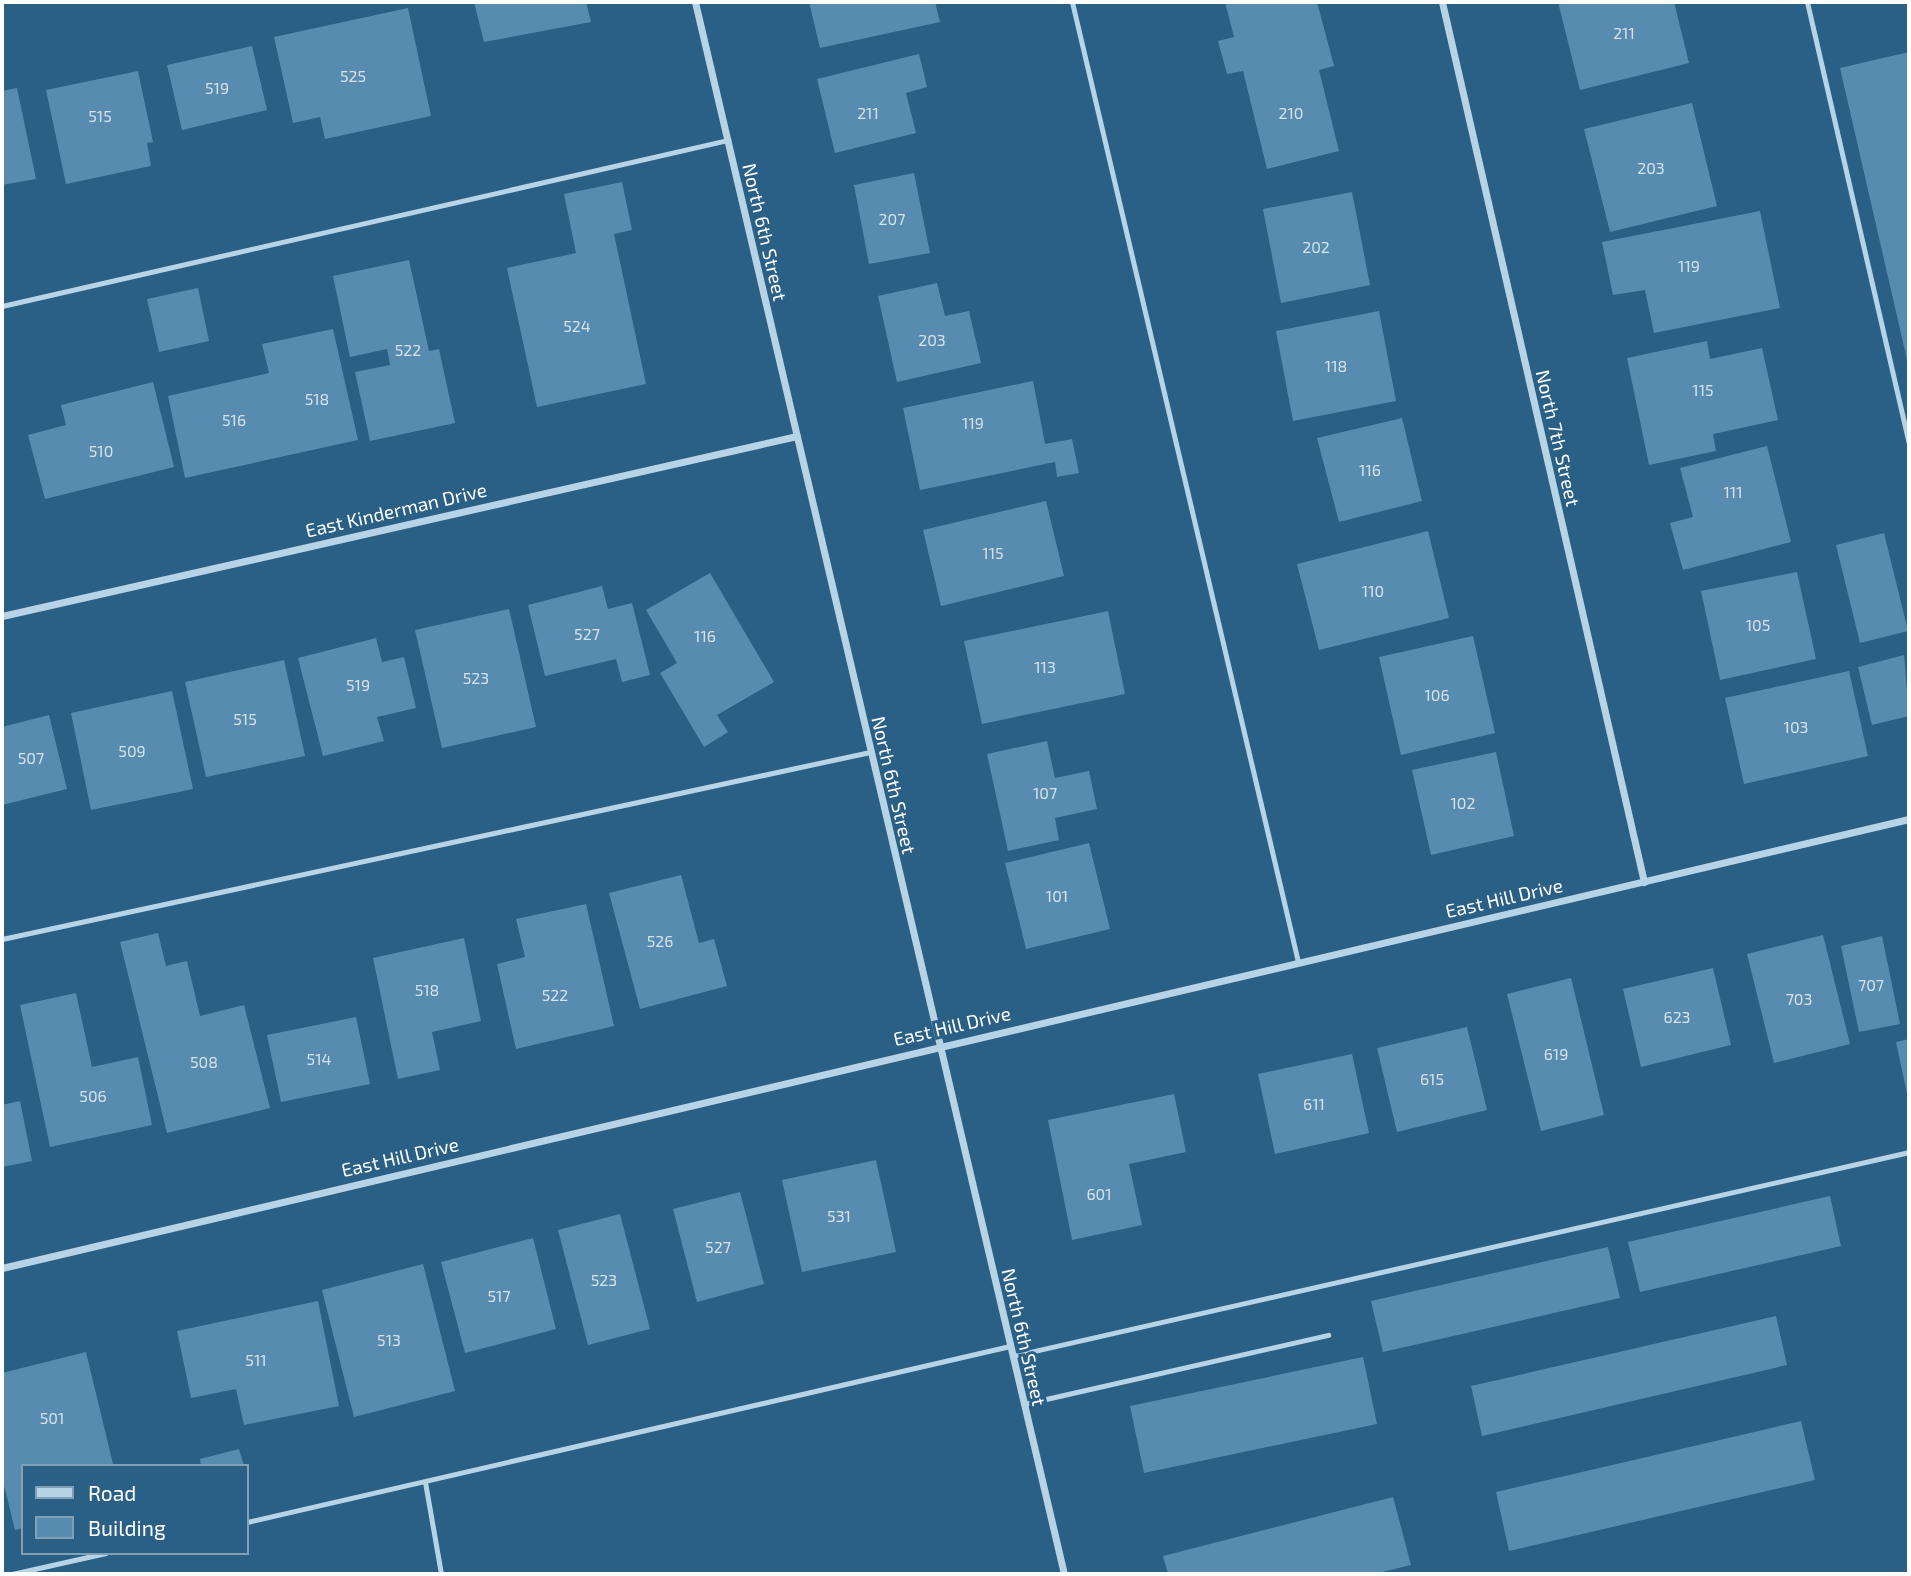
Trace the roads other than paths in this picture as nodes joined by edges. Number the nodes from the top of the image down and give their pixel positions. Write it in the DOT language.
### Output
graph roads {
  1 [pos="695,2"];
  2 [pos="1072,2"];
  3 [pos="1442,2"];
  4 [pos="1807,2"];
  5 [pos="728,140"];
  6 [pos="2,306"];
  7 [pos="797,436"];
  8 [pos="1909,444"];
  9 [pos="2,616"];
  10 [pos="870,752"];
  11 [pos="1909,819"];
  12 [pos="1644,882"];
  13 [pos="2,939"];
  14 [pos="1298,962"];
  15 [pos="939,1045"];
  16 [pos="1909,1152"];
  17 [pos="2,1268"];
  18 [pos="1328,1335"];
  19 [pos="1010,1346"];
  20 [pos="1012,1356"];
  21 [pos="1024,1404"];
  22 [pos="425,1482"];
  23 [pos="248,1522"];
  24 [pos="97,1555"];
  25 [pos="12,1574"];
  26 [pos="441,1574"];
  27 [pos="1064,1574"];
  1 -- 5 [label="street, North 6th Street"];
  2 -- 14 [label="lane"];
  3 -- 12 [label="street, North 7th Street"];
  4 -- 8 [label="lane"];
  5 -- 6 [label="lane"];
  5 -- 7 [label="street, North 6th Street"];
  7 -- 9 [label="street, East Kinderman Drive"];
  7 -- 10 [label="street, North 6th Street"];
  10 -- 13 [label="lane"];
  10 -- 15 [label="street, North 6th Street"];
  11 -- 12 [label="street, East Hill Drive"];
  12 -- 14 [label="street, East Hill Drive"];
  14 -- 15 [label="street, East Hill Drive"];
  15 -- 17 [label="street, East Hill Drive"];
  15 -- 19 [label="street, North 6th Street"];
  16 -- 20 [label="lane"];
  18 -- 21 [label="lane"];
  19 -- 20 [label="street, North 6th Street"];
  19 -- 22 [label="lane"];
  20 -- 21 [label="street, North 6th Street"];
  21 -- 27 [label="street, North 6th Street"];
  22 -- 23 [label="lane"];
  22 -- 26 [label="lane"];
  24 -- 25 [label="lane"];
}
